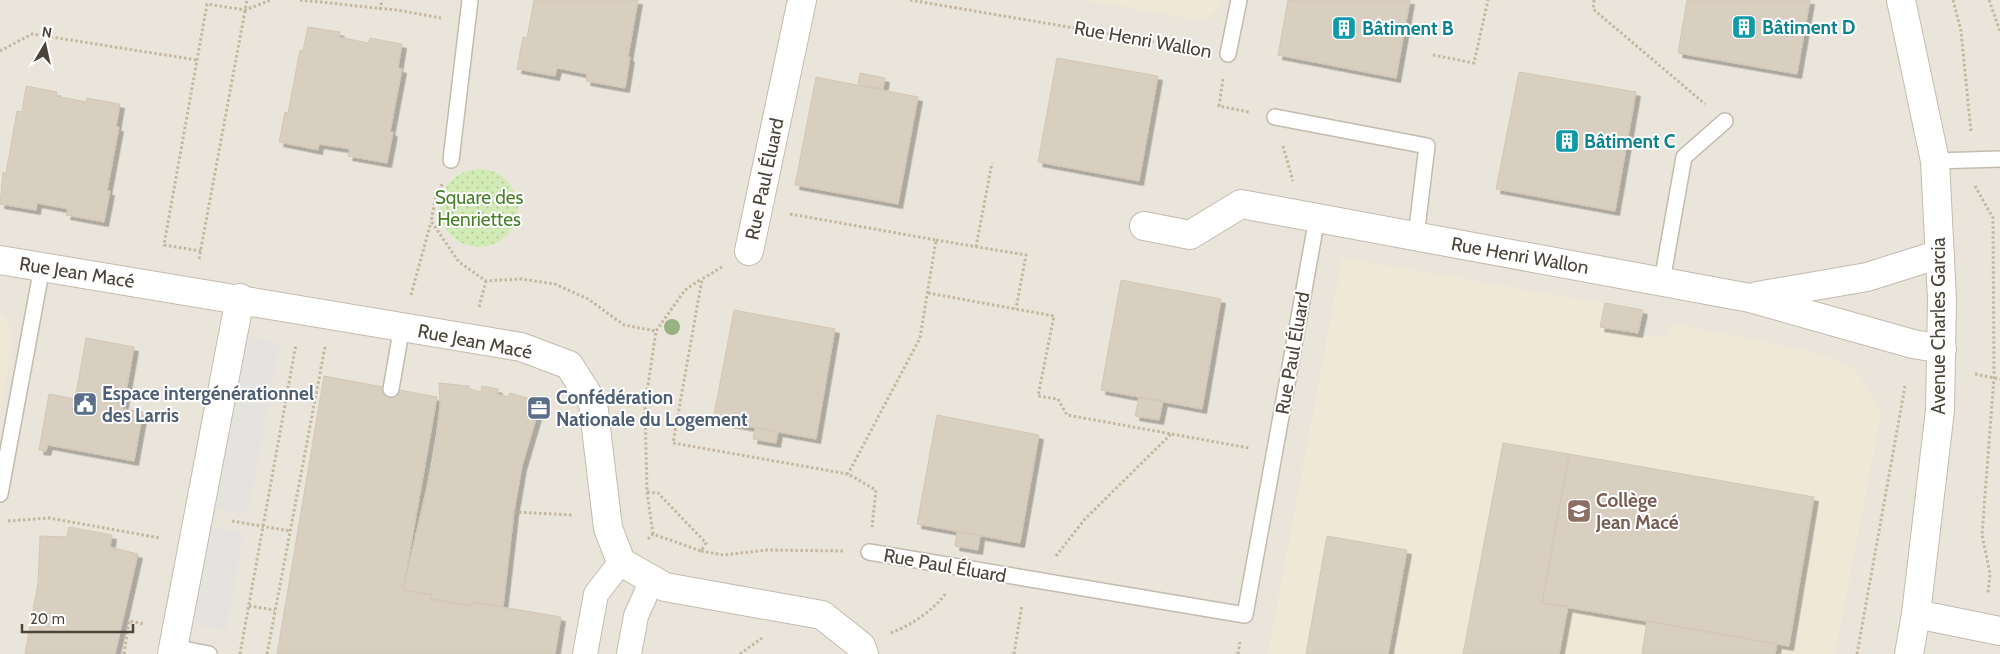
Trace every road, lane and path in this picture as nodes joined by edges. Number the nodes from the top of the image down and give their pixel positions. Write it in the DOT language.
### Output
graph roads {
  1 [pos="247,0"];
  2 [pos="271,0"];
  3 [pos="300,0"];
  4 [pos="382,0"];
  5 [pos="470,0"];
  6 [pos="802,0"];
  7 [pos="910,0"];
  8 [pos="1238,0"];
  9 [pos="1488,0"];
  10 [pos="1594,0"];
  11 [pos="1901,0"];
  12 [pos="1953,0"];
  13 [pos="1989,0"];
  14 [pos="245,10"];
  15 [pos="380,10"];
  16 [pos="466,23"];
  17 [pos="2000,31"];
  18 [pos="0,51"];
  19 [pos="1228,54"];
  20 [pos="1433,55"];
  21 [pos="197,60"];
  22 [pos="1275,117"];
  23 [pos="1725,121"];
  24 [pos="2000,159"];
  25 [pos="451,160"];
  26 [pos="1935,160"];
  27 [pos="1973,160"];
  28 [pos="992,163"];
  29 [pos="758,208"];
  30 [pos="1290,213"];
  31 [pos="1317,218"];
  32 [pos="431,221"];
  33 [pos="1144,226"];
  34 [pos="1416,236"];
  35 [pos="936,240"];
  36 [pos="976,247"];
  37 [pos="201,251"];
  38 [pos="749,251"];
  39 [pos="1940,254"];
  40 [pos="0,260"];
  41 [pos="42,267"];
  42 [pos="702,279"];
  43 [pos="1662,281"];
  44 [pos="193,291"];
  45 [pos="928,293"];
  46 [pos="240,298"];
  47 [pos="1750,298"];
  48 [pos="303,309"];
  49 [pos="1016,309"];
  50 [pos="332,314"];
  51 [pos="402,326"];
  52 [pos="656,331"];
  53 [pos="1913,344"];
  54 [pos="1942,349"];
  55 [pos="391,389"];
  56 [pos="1171,434"];
  57 [pos="1274,453"];
  58 [pos="848,474"];
  59 [pos="648,492"];
  60 [pos="0,494"];
  61 [pos="514,512"];
  62 [pos="199,515"];
  63 [pos="607,517"];
  64 [pos="0,522"];
  65 [pos="263,527"];
  66 [pos="290,531"];
  67 [pos="654,534"];
  68 [pos="193,544"];
  69 [pos="701,551"];
  70 [pos="869,552"];
  71 [pos="621,562"];
  72 [pos="963,568"];
  73 [pos="1027,579"];
  74 [pos="652,580"];
  75 [pos="249,606"];
  76 [pos="275,610"];
  77 [pos="1916,614"];
  78 [pos="150,625"];
  79 [pos="1992,630"];
  80 [pos="862,650"];
  81 [pos="172,651"];
  82 [pos="124,654"];
  83 [pos="208,654"];
  84 [pos="240,654"];
  85 [pos="267,654"];
  86 [pos="585,654"];
  87 [pos="629,654"];
  88 [pos="1014,654"];
  89 [pos="1856,654"];
  90 [pos="1908,654"];
  1 -- 14 [label="path"];
  2 -- 14 [label="path"];
  3 -- 15 [label="path"];
  4 -- 15 [label="path"];
  5 -- 16 [label="lane"];
  6 -- 29 [label="street, Rue Paul Éluard"];
  7 -- 19 [label="path, Rue Henri Wallon"];
  8 -- 19 [label="lane"];
  9 -- 20 [label="path"];
  10 -- 23 [label="path"];
  11 -- 26 [label="street, Avenue Charles Garcia"];
  12 -- 27 [label="path"];
  13 -- 17 [label="path"];
  14 -- 21 [label="path"];
  14 -- 37 [label="path"];
  15 -- 16 [label="path"];
  16 -- 25 [label="lane"];
  18 -- 21 [label="path"];
  19 -- 22 [label="path, Rue Henri Wallon"];
  21 -- 37 [label="path"];
  22 -- 30 [label="path"];
  22 -- 34 [label="lane"];
  23 -- 43 [label="lane"];
  24 -- 27 [label="lane"];
  25 -- 32 [label="path"];
  26 -- 27 [label="lane"];
  26 -- 39 [label="street, Avenue Charles Garcia"];
  27 -- 79 [label="path"];
  28 -- 36 [label="path"];
  29 -- 35 [label="path"];
  29 -- 38 [label="street, Rue Paul Éluard"];
  30 -- 31 [label="street, Rue Henri Wallon"];
  30 -- 33 [label="street, Rue Henri Wallon"];
  31 -- 34 [label="street, Rue Henri Wallon"];
  31 -- 57 [label="lane, Rue Paul Éluard"];
  32 -- 51 [label="path"];
  32 -- 52 [label="path"];
  34 -- 43 [label="street, Rue Henri Wallon"];
  35 -- 36 [label="path"];
  35 -- 45 [label="path"];
  36 -- 49 [label="path"];
  37 -- 44 [label="path"];
  38 -- 42 [label="path, Rue Paul Éluard"];
  39 -- 47 [label="street, Rue Henri Wallon"];
  39 -- 54 [label="street, Avenue Charles Garcia"];
  40 -- 41 [label="street, Rue Jean Macé"];
  41 -- 44 [label="street, Rue Jean Macé"];
  41 -- 60 [label="lane"];
  42 -- 52 [label="path"];
  42 -- 58 [label="path, Rue Paul Éluard"];
  43 -- 47 [label="street, Rue Henri Wallon"];
  44 -- 46 [label="street, Rue Jean Macé"];
  45 -- 49 [label="path"];
  45 -- 58 [label="path"];
  46 -- 48 [label="street, Rue Jean Macé"];
  46 -- 62 [label="street"];
  47 -- 53 [label="street, Rue Henri Wallon"];
  48 -- 50 [label="street, Rue Jean Macé"];
  48 -- 65 [label="path"];
  49 -- 56 [label="path"];
  50 -- 51 [label="street, Rue Jean Macé"];
  50 -- 66 [label="path"];
  51 -- 55 [label="lane"];
  51 -- 63 [label="street, Rue Jean Macé"];
  52 -- 59 [label="path"];
  53 -- 54 [label="street, Rue Henri Wallon"];
  53 -- 89 [label="path"];
  54 -- 77 [label="street, Avenue Charles Garcia"];
  56 -- 57 [label="path"];
  56 -- 73 [label="path"];
  57 -- 73 [label="lane, Rue Paul Éluard"];
  58 -- 70 [label="path, Rue Paul Éluard"];
  59 -- 67 [label="path"];
  59 -- 69 [label="path"];
  61 -- 63 [label="path"];
  62 -- 65 [label="path"];
  62 -- 68 [label="street"];
  63 -- 71 [label="street, Rue Jean Macé"];
  64 -- 68 [label="path"];
  65 -- 66 [label="path"];
  65 -- 75 [label="path"];
  66 -- 76 [label="path"];
  67 -- 69 [label="path"];
  67 -- 71 [label="path"];
  68 -- 81 [label="street"];
  69 -- 70 [label="path"];
  70 -- 72 [label="lane, Rue Paul Éluard"];
  71 -- 74 [label="street"];
  71 -- 86 [label="street"];
  72 -- 73 [label="lane, Rue Paul Éluard"];
  72 -- 80 [label="path"];
  73 -- 88 [label="path"];
  74 -- 80 [label="street"];
  74 -- 87 [label="street"];
  75 -- 76 [label="path"];
  75 -- 84 [label="path"];
  76 -- 85 [label="path"];
  77 -- 79 [label="street"];
  77 -- 90 [label="street, Avenue Charles Garcia"];
  78 -- 82 [label="path"];
  81 -- 83 [label="lane"];
}
